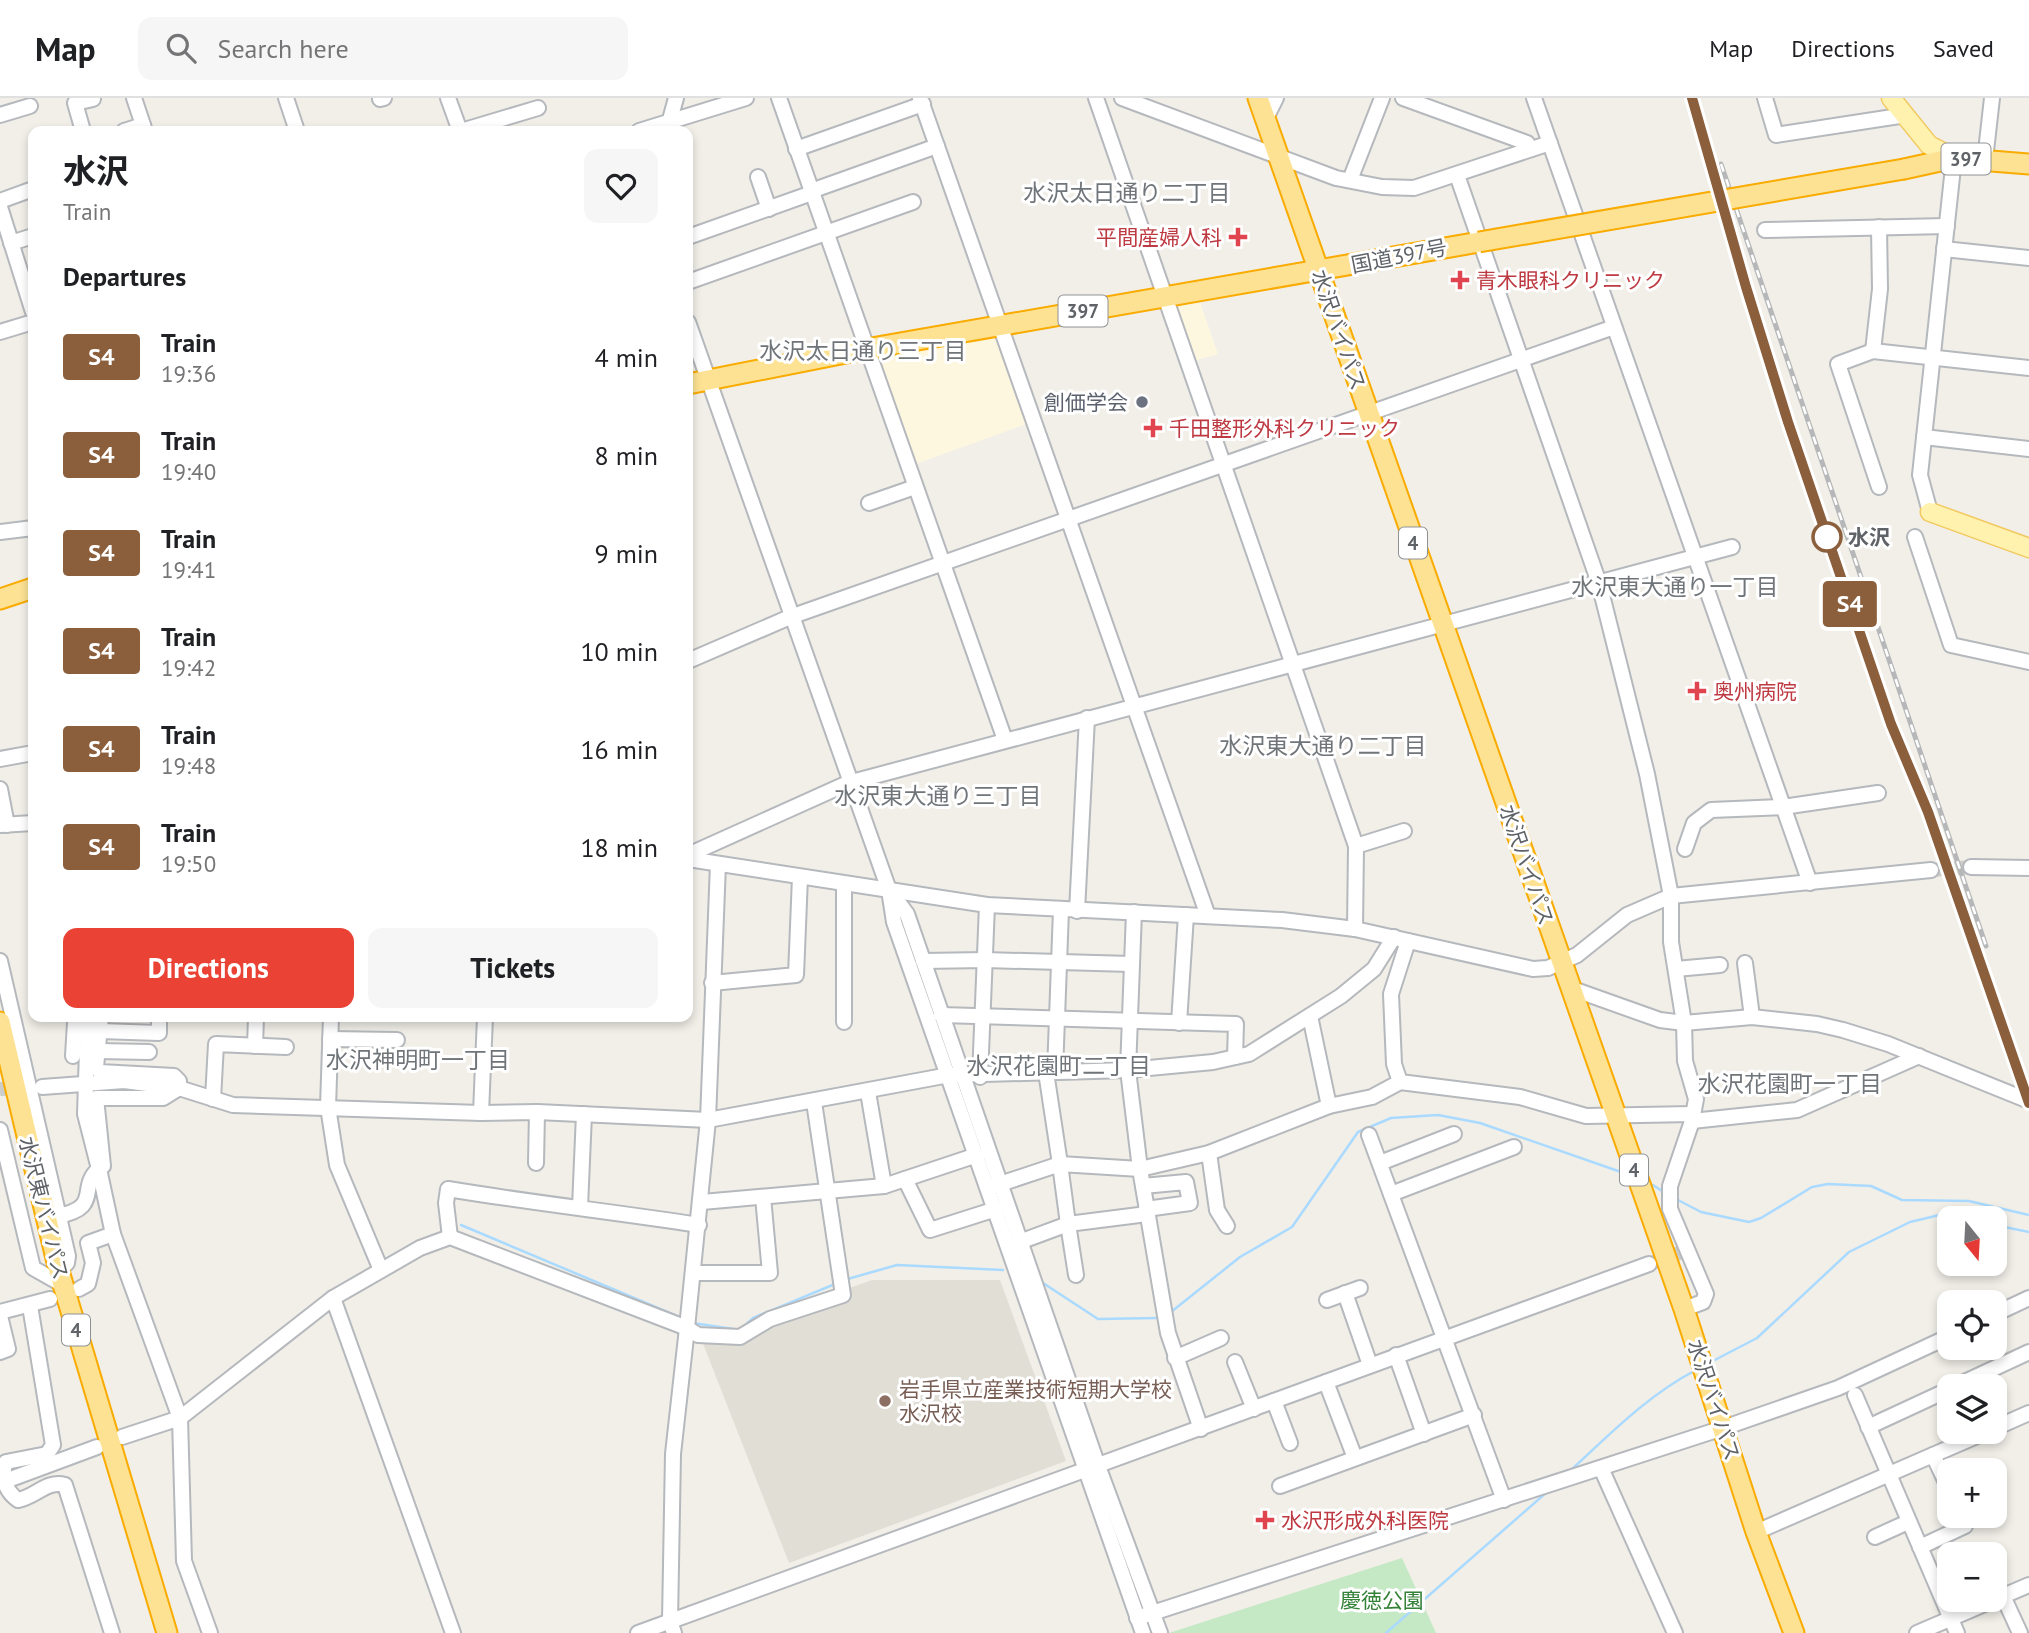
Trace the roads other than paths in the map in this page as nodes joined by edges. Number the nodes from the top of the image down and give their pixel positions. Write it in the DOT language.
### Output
graph roads {
  1 [pos="134,98"];
  2 [pos="286,98"];
  3 [pos="448,98"];
  4 [pos="676,98"];
  5 [pos="746,98"];
  6 [pos="779,98"];
  7 [pos="1096,98"];
  8 [pos="1122,98"];
  9 [pos="1258,98"];
  10 [pos="1276,98"];
  11 [pos="1382,98"];
  12 [pos="1404,98"];
  13 [pos="1534,98"];
  14 [pos="1765,98"];
  15 [pos="1891,98"];
  16 [pos="1992,98"];
  17 [pos="93,99"];
  18 [pos="922,101"];
  19 [pos="30,106"];
  20 [pos="538,108"];
  21 [pos="0,115"];
  22 [pos="1906,115"];
  23 [pos="1265,120"];
  24 [pos="82,126"];
  25 [pos="143,126"];
  26 [pos="295,126"];
  27 [pos="458,126"];
  28 [pos="477,126"];
  29 [pos="668,126"];
  30 [pos="671,126"];
  31 [pos="1550,143"];
  32 [pos="937,146"];
  33 [pos="796,149"];
  34 [pos="1531,149"];
  35 [pos="1278,156"];
  36 [pos="1954,158"];
  37 [pos="1985,160"];
  38 [pos="2029,164"];
  39 [pos="1457,175"];
  40 [pos="758,177"];
  41 [pos="1350,180"];
  42 [pos="28,191"];
  43 [pos="811,192"];
  44 [pos="0,201"];
  45 [pos="913,202"];
  46 [pos="0,206"];
  47 [pos="769,209"];
  48 [pos="1947,226"];
  49 [pos="1879,227"];
  50 [pos="1765,230"];
  51 [pos="825,233"];
  52 [pos="693,235"];
  53 [pos="28,238"];
  54 [pos="1479,242"];
  55 [pos="12,243"];
  56 [pos="1944,249"];
  57 [pos="2029,258"];
  58 [pos="1318,272"];
  59 [pos="693,280"];
  60 [pos="28,296"];
  61 [pos="1164,297"];
  62 [pos="28,324"];
  63 [pos="1000,326"];
  64 [pos="1614,327"];
  65 [pos="0,332"];
  66 [pos="693,337"];
  67 [pos="866,349"];
  68 [pos="1873,351"];
  69 [pos="1933,356"];
  70 [pos="1522,359"];
  71 [pos="2029,368"];
  72 [pos="708,378"];
  73 [pos="693,382"];
  74 [pos="1368,412"];
  75 [pos="1924,437"];
  76 [pos="2029,449"];
  77 [pos="1224,464"];
  78 [pos="915,486"];
  79 [pos="1878,487"];
  80 [pos="869,503"];
  81 [pos="1930,512"];
  82 [pos="1069,519"];
  83 [pos="28,529"];
  84 [pos="0,532"];
  85 [pos="1914,537"];
  86 [pos="1732,547"];
  87 [pos="2029,548"];
  88 [pos="1696,557"];
  89 [pos="944,564"];
  90 [pos="1599,583"];
  91 [pos="28,590"];
  92 [pos="0,599"];
  93 [pos="790,617"];
  94 [pos="1442,624"];
  95 [pos="693,659"];
  96 [pos="2029,662"];
  97 [pos="1294,664"];
  98 [pos="1135,706"];
  99 [pos="1087,718"];
  100 [pos="1005,740"];
  101 [pos="28,754"];
  102 [pos="0,760"];
  103 [pos="848,783"];
  104 [pos="0,789"];
  105 [pos="1878,793"];
  106 [pos="1783,807"];
  107 [pos="28,823"];
  108 [pos="4,825"];
  109 [pos="1404,831"];
  110 [pos="1356,846"];
  111 [pos="1685,849"];
  112 [pos="693,855"];
  113 [pos="693,858"];
  114 [pos="718,864"];
  115 [pos="1971,866"];
  116 [pos="2029,868"];
  117 [pos="1931,870"];
  118 [pos="800,877"];
  119 [pos="1810,883"];
  120 [pos="844,884"];
  121 [pos="889,890"];
  122 [pos="1671,896"];
  123 [pos="987,905"];
  124 [pos="1061,910"];
  125 [pos="1077,911"];
  126 [pos="1134,912"];
  127 [pos="1186,915"];
  128 [pos="1208,916"];
  129 [pos="1355,929"];
  130 [pos="1401,939"];
  131 [pos="985,960"];
  132 [pos="0,961"];
  133 [pos="923,961"];
  134 [pos="1058,962"];
  135 [pos="1561,962"];
  136 [pos="1745,963"];
  137 [pos="1131,964"];
  138 [pos="1720,965"];
  139 [pos="1676,969"];
  140 [pos="712,983"];
  141 [pos="1570,988"];
  142 [pos="942,1015"];
  143 [pos="1310,1016"];
  144 [pos="983,1017"];
  145 [pos="1752,1017"];
  146 [pos="1056,1019"];
  147 [pos="0,1022"];
  148 [pos="76,1022"];
  149 [pos="86,1022"];
  150 [pos="159,1022"];
  151 [pos="256,1022"];
  152 [pos="331,1022"];
  153 [pos="485,1022"];
  154 [pos="844,1022"];
  155 [pos="1130,1022"];
  156 [pos="1179,1023"];
  157 [pos="1684,1023"];
  158 [pos="101,1024"];
  159 [pos="330,1039"];
  160 [pos="397,1041"];
  161 [pos="255,1046"];
  162 [pos="286,1047"];
  163 [pos="98,1051"];
  164 [pos="149,1052"];
  165 [pos="74,1056"];
  166 [pos="1919,1056"];
  167 [pos="1235,1057"];
  168 [pos="1128,1070"];
  169 [pos="1050,1072"];
  170 [pos="956,1076"];
  171 [pos="981,1077"];
  172 [pos="1400,1082"];
  173 [pos="85,1084"];
  174 [pos="42,1087"];
  175 [pos="179,1088"];
  176 [pos="869,1092"];
  177 [pos="213,1099"];
  178 [pos="2029,1101"];
  179 [pos="814,1102"];
  180 [pos="1329,1106"];
  181 [pos="328,1107"];
  182 [pos="537,1112"];
  183 [pos="481,1113"];
  184 [pos="584,1114"];
  185 [pos="1614,1114"];
  186 [pos="1692,1117"];
  187 [pos="708,1120"];
  188 [pos="0,1130"];
  189 [pos="1454,1134"];
  190 [pos="1369,1135"];
  191 [pos="1514,1147"];
  192 [pos="1209,1153"];
  193 [pos="977,1155"];
  194 [pos="536,1163"];
  195 [pos="1380,1163"];
  196 [pos="1060,1164"];
  197 [pos="99,1168"];
  198 [pos="1140,1169"];
  199 [pos="905,1179"];
  200 [pos="884,1186"];
  201 [pos="994,1186"];
  202 [pos="1143,1186"];
  203 [pos="828,1192"];
  204 [pos="1391,1194"];
  205 [pos="763,1197"];
  206 [pos="702,1202"];
  207 [pos="580,1207"];
  208 [pos="996,1209"];
  209 [pos="1146,1212"];
  210 [pos="57,1216"];
  211 [pos="1068,1224"];
  212 [pos="699,1225"];
  213 [pos="1227,1226"];
  214 [pos="113,1234"];
  215 [pos="450,1237"];
  216 [pos="1015,1244"];
  217 [pos="1649,1264"];
  218 [pos="381,1270"];
  219 [pos="693,1273"];
  220 [pos="1076,1275"];
  221 [pos="63,1286"];
  222 [pos="1360,1288"];
  223 [pos="1345,1293"];
  224 [pos="333,1298"];
  225 [pos="2029,1298"];
  226 [pos="1327,1300"];
  227 [pos="30,1306"];
  228 [pos="2007,1308"];
  229 [pos="1684,1309"];
  230 [pos="0,1314"];
  231 [pos="687,1328"];
  232 [pos="1445,1336"];
  233 [pos="1221,1338"];
  234 [pos="1937,1342"];
  235 [pos="0,1352"];
  236 [pos="2029,1352"];
  237 [pos="1396,1355"];
  238 [pos="1175,1358"];
  239 [pos="1235,1362"];
  240 [pos="1370,1365"];
  241 [pos="1982,1374"];
  242 [pos="1326,1382"];
  243 [pos="1855,1395"];
  244 [pos="1937,1395"];
  245 [pos="1274,1401"];
  246 [pos="1254,1409"];
  247 [pos="2029,1413"];
  248 [pos="1474,1416"];
  249 [pos="180,1418"];
  250 [pos="2007,1423"];
  251 [pos="1868,1427"];
  252 [pos="1201,1429"];
  253 [pos="1723,1429"];
  254 [pos="1424,1434"];
  255 [pos="122,1437"];
  256 [pos="1290,1443"];
  257 [pos="1958,1444"];
  258 [pos="97,1447"];
  259 [pos="1933,1455"];
  260 [pos="1356,1458"];
  261 [pos="1937,1463"];
  262 [pos="1093,1468"];
  263 [pos="1601,1468"];
  264 [pos="1888,1475"];
  265 [pos="2,1483"];
  266 [pos="1280,1486"];
  267 [pos="1504,1500"];
  268 [pos="1908,1522"];
  269 [pos="1961,1528"];
  270 [pos="1756,1532"];
  271 [pos="1875,1537"];
  272 [pos="1920,1547"];
  273 [pos="2029,1585"];
  274 [pos="2007,1594"];
  275 [pos="2007,1605"];
  276 [pos="1964,1612"];
  277 [pos="1152,1614"];
  278 [pos="1137,1618"];
  279 [pos="1950,1618"];
  280 [pos="672,1627"];
  281 [pos="113,1633"];
  282 [pos="167,1633"];
  283 [pos="210,1633"];
  284 [pos="453,1633"];
  285 [pos="638,1633"];
  286 [pos="1143,1633"];
  287 [pos="1160,1633"];
  288 [pos="1675,1633"];
  289 [pos="1794,1633"];
  290 [pos="1917,1633"];
  291 [pos="1957,1633"];
  292 [pos="2020,1633"];
  1 -- 25 [label="street"];
  2 -- 26 [label="street"];
  3 -- 27 [label="street"];
  4 -- 29 [label="street"];
  5 -- 30 [label="street"];
  6 -- 33 [label="street"];
  7 -- 61 [label="street"];
  8 -- 35 [label="street"];
  9 -- 23 [label="highway, 水沢バイパス / 4"];
  10 -- 23 [label="street"];
  11 -- 41 [label="street"];
  12 -- 34 [label="street"];
  13 -- 31 [label="street"];
  14 -- 22 [label="street"];
  15 -- 22 [label="main road"];
  16 -- 37 [label="street"];
  17 -- 24 [label="street"];
  18 -- 32 [label="street"];
  18 -- 33 [label="street"];
  19 -- 21 [label="street"];
  20 -- 28 [label="street"];
  22 -- 36 [label="main road"];
  23 -- 35 [label="highway, 水沢バイパス / 4"];
  31 -- 34 [label="street"];
  31 -- 64 [label="street"];
  32 -- 43 [label="street"];
  32 -- 63 [label="street"];
  33 -- 43 [label="street"];
  34 -- 39 [label="street"];
  35 -- 41 [label="street"];
  35 -- 58 [label="highway, 水沢バイパス / 4"];
  36 -- 37 [label="highway, 国道397号 / 397"];
  36 -- 48 [label="street"];
  36 -- 54 [label="highway, 国道397号 / 397, bridge"];
  37 -- 38 [label="highway, 国道397号 / 397"];
  39 -- 41 [label="street"];
  39 -- 54 [label="street"];
  40 -- 47 [label="street"];
  42 -- 44 [label="street"];
  43 -- 47 [label="street"];
  43 -- 51 [label="street"];
  45 -- 51 [label="street"];
  46 -- 55 [label="street"];
  47 -- 52 [label="street"];
  48 -- 49 [label="street"];
  48 -- 56 [label="street"];
  49 -- 50 [label="street"];
  49 -- 68 [label="street"];
  51 -- 59 [label="street"];
  51 -- 67 [label="street"];
  53 -- 55 [label="street"];
  54 -- 58 [label="highway, 国道397号 / 397"];
  54 -- 70 [label="street"];
  55 -- 60 [label="street"];
  56 -- 57 [label="street"];
  56 -- 69 [label="street"];
  58 -- 61 [label="highway, 国道397号 / 397"];
  58 -- 74 [label="highway, 水沢バイパス / 4"];
  61 -- 63 [label="highway, 国道397号 / 397"];
  61 -- 77 [label="street"];
  62 -- 65 [label="street"];
  63 -- 67 [label="highway, 国道397号 / 397"];
  63 -- 82 [label="street"];
  64 -- 70 [label="street"];
  64 -- 88 [label="street"];
  66 -- 72 [label="street"];
  67 -- 72 [label="highway, 国道397号 / 397"];
  67 -- 78 [label="street"];
  68 -- 69 [label="street"];
  68 -- 79 [label="street"];
  69 -- 71 [label="street"];
  69 -- 75 [label="street"];
  70 -- 74 [label="street"];
  70 -- 90 [label="street"];
  72 -- 73 [label="highway, 国道397号 / 397"];
  72 -- 93 [label="street"];
  74 -- 77 [label="street"];
  74 -- 94 [label="highway, 水沢バイパス / 4"];
  75 -- 76 [label="street"];
  75 -- 81 [label="street"];
  77 -- 82 [label="street"];
  77 -- 97 [label="street"];
  78 -- 80 [label="street"];
  78 -- 89 [label="street"];
  81 -- 87 [label="main road"];
  82 -- 89 [label="street"];
  82 -- 98 [label="street"];
  83 -- 84 [label="street"];
  85 -- 96 [label="street"];
  86 -- 88 [label="street"];
  88 -- 90 [label="street"];
  88 -- 106 [label="street"];
  89 -- 93 [label="street"];
  89 -- 100 [label="street"];
  90 -- 94 [label="street"];
  90 -- 122 [label="street"];
  91 -- 92 [label="highway"];
  93 -- 95 [label="street"];
  93 -- 103 [label="street"];
  94 -- 97 [label="street"];
  94 -- 135 [label="highway, 水沢バイパス / 4"];
  97 -- 98 [label="street"];
  97 -- 110 [label="street"];
  98 -- 99 [label="street"];
  98 -- 128 [label="street"];
  99 -- 100 [label="street"];
  99 -- 125 [label="street"];
  100 -- 103 [label="street"];
  101 -- 102 [label="street"];
  103 -- 112 [label="street"];
  103 -- 121 [label="street"];
  104 -- 108 [label="street"];
  105 -- 106 [label="street"];
  106 -- 111 [label="street"];
  106 -- 119 [label="street"];
  107 -- 108 [label="street"];
  109 -- 110 [label="street"];
  110 -- 129 [label="street"];
  113 -- 114 [label="street"];
  114 -- 118 [label="street"];
  114 -- 140 [label="street"];
  115 -- 116 [label="street"];
  117 -- 119 [label="street"];
  118 -- 120 [label="street"];
  118 -- 140 [label="street"];
  119 -- 122 [label="street"];
  120 -- 121 [label="street"];
  120 -- 154 [label="street"];
  121 -- 123 [label="street"];
  121 -- 133 [label="street"];
  121 -- 170 [label="street"];
  122 -- 135 [label="street"];
  122 -- 139 [label="street"];
  123 -- 124 [label="street"];
  123 -- 131 [label="street"];
  124 -- 125 [label="street"];
  124 -- 134 [label="street"];
  125 -- 126 [label="street"];
  126 -- 127 [label="street"];
  126 -- 137 [label="street"];
  127 -- 128 [label="street"];
  127 -- 156 [label="street"];
  128 -- 129 [label="street"];
  129 -- 130 [label="street"];
  130 -- 135 [label="street"];
  130 -- 143 [label="street"];
  130 -- 172 [label="street"];
  131 -- 133 [label="street"];
  131 -- 134 [label="street"];
  131 -- 144 [label="street"];
  132 -- 210 [label="street"];
  133 -- 142 [label="street"];
  134 -- 137 [label="street"];
  134 -- 146 [label="street"];
  135 -- 141 [label="highway, 水沢バイパス / 4"];
  136 -- 145 [label="street"];
  137 -- 155 [label="street"];
  138 -- 139 [label="street"];
  139 -- 157 [label="street"];
  140 -- 187 [label="street"];
  141 -- 157 [label="street"];
  141 -- 185 [label="highway, 水沢バイパス / 4"];
  142 -- 144 [label="street"];
  142 -- 170 [label="street"];
  143 -- 167 [label="street"];
  143 -- 180 [label="street"];
  144 -- 146 [label="street"];
  144 -- 171 [label="street"];
  145 -- 157 [label="street"];
  145 -- 166 [label="street"];
  146 -- 155 [label="street"];
  146 -- 169 [label="street"];
  147 -- 221 [label="highway, 水沢東バイパス / 4"];
  148 -- 165 [label="street"];
  149 -- 173 [label="street"];
  150 -- 158 [label="street"];
  151 -- 161 [label="street"];
  152 -- 159 [label="street"];
  153 -- 183 [label="street"];
  155 -- 156 [label="street"];
  155 -- 168 [label="street"];
  156 -- 167 [label="street"];
  157 -- 186 [label="street"];
  158 -- 163 [label="street"];
  159 -- 160 [label="street"];
  159 -- 181 [label="street"];
  161 -- 162 [label="street"];
  161 -- 177 [label="street"];
  163 -- 164 [label="street"];
  163 -- 175 [label="street"];
  166 -- 178 [label="street"];
  166 -- 186 [label="street"];
  167 -- 168 [label="street"];
  168 -- 169 [label="street"];
  168 -- 198 [label="street"];
  169 -- 171 [label="street"];
  169 -- 196 [label="street"];
  170 -- 171 [label="street"];
  170 -- 176 [label="street"];
  170 -- 193 [label="street"];
  170 -- 201 [label="street"];
  172 -- 180 [label="street"];
  172 -- 185 [label="street"];
  173 -- 174 [label="street"];
  173 -- 175 [label="street"];
  173 -- 197 [label="street"];
  175 -- 177 [label="street"];
  175 -- 197 [label="street"];
  176 -- 179 [label="street"];
  176 -- 200 [label="street"];
  177 -- 181 [label="street"];
  179 -- 187 [label="street"];
  179 -- 203 [label="street"];
  180 -- 192 [label="street"];
  181 -- 183 [label="street"];
  181 -- 218 [label="street"];
  182 -- 183 [label="street"];
  182 -- 184 [label="street"];
  182 -- 194 [label="street"];
  184 -- 187 [label="street"];
  184 -- 207 [label="street"];
  185 -- 186 [label="street"];
  185 -- 229 [label="highway, 水沢バイパス / 4"];
  186 -- 229 [label="street"];
  187 -- 206 [label="street"];
  188 -- 221 [label="street"];
  189 -- 195 [label="street"];
  190 -- 195 [label="street"];
  191 -- 204 [label="street"];
  192 -- 198 [label="street"];
  192 -- 213 [label="street"];
  193 -- 199 [label="street"];
  193 -- 201 [label="street"];
  195 -- 204 [label="street"];
  196 -- 198 [label="street"];
  196 -- 201 [label="street"];
  196 -- 211 [label="street"];
  197 -- 210 [label="street"];
  197 -- 214 [label="street"];
  198 -- 202 [label="street"];
  199 -- 200 [label="street"];
  199 -- 208 [label="street"];
  200 -- 203 [label="street"];
  201 -- 208 [label="street"];
  201 -- 216 [label="street"];
  202 -- 209 [label="street"];
  202 -- 209 [label="street"];
  203 -- 205 [label="street"];
  203 -- 231 [label="street"];
  204 -- 232 [label="street"];
  205 -- 206 [label="street"];
  205 -- 219 [label="street"];
  206 -- 212 [label="street"];
  207 -- 212 [label="street"];
  207 -- 215 [label="street"];
  208 -- 216 [label="street"];
  209 -- 211 [label="street"];
  209 -- 238 [label="street"];
  210 -- 221 [label="street"];
  211 -- 216 [label="street"];
  211 -- 220 [label="street"];
  212 -- 219 [label="street"];
  214 -- 221 [label="street"];
  214 -- 249 [label="street"];
  215 -- 218 [label="street"];
  215 -- 231 [label="street"];
  216 -- 262 [label="street"];
  217 -- 232 [label="street"];
  218 -- 224 [label="street"];
  219 -- 231 [label="street"];
  221 -- 227 [label="street"];
  221 -- 282 [label="highway, 水沢東バイパス / 4"];
  222 -- 223 [label="street"];
  223 -- 226 [label="street"];
  223 -- 240 [label="street"];
  224 -- 249 [label="street"];
  224 -- 284 [label="street"];
  225 -- 228 [label="street"];
  227 -- 230 [label="street"];
  227 -- 265 [label="street"];
  229 -- 253 [label="highway, 水沢バイパス / 4"];
  230 -- 235 [label="street"];
  231 -- 280 [label="street"];
  232 -- 237 [label="street"];
  232 -- 248 [label="street"];
  233 -- 238 [label="street"];
  234 -- 253 [label="street"];
  236 -- 241 [label="street"];
  237 -- 240 [label="street"];
  237 -- 254 [label="street"];
  238 -- 252 [label="street"];
  239 -- 246 [label="street"];
  240 -- 242 [label="street"];
  242 -- 245 [label="street"];
  242 -- 260 [label="street"];
  243 -- 251 [label="street"];
  244 -- 251 [label="street"];
  245 -- 246 [label="street"];
  245 -- 256 [label="street"];
  246 -- 252 [label="street"];
  247 -- 250 [label="street"];
  248 -- 254 [label="street"];
  248 -- 267 [label="street"];
  249 -- 255 [label="street"];
  249 -- 283 [label="street"];
  251 -- 264 [label="street"];
  252 -- 262 [label="street"];
  253 -- 263 [label="street"];
  253 -- 270 [label="highway, 水沢バイパス / 4"];
  254 -- 260 [label="street"];
  257 -- 259 [label="street"];
  258 -- 265 [label="street"];
  259 -- 261 [label="street"];
  259 -- 264 [label="street"];
  260 -- 266 [label="street"];
  262 -- 277 [label="street"];
  262 -- 278 [label="street"];
  262 -- 280 [label="street"];
  263 -- 267 [label="street"];
  263 -- 288 [label="street"];
  264 -- 268 [label="street"];
  264 -- 270 [label="street"];
  265 -- 281 [label="street"];
  267 -- 277 [label="street"];
  268 -- 271 [label="street"];
  268 -- 272 [label="street"];
  269 -- 272 [label="street"];
  270 -- 289 [label="highway, 水沢バイパス / 4"];
  272 -- 279 [label="street"];
  273 -- 274 [label="street"];
  275 -- 292 [label="street"];
  276 -- 279 [label="street"];
  277 -- 278 [label="street"];
  277 -- 287 [label="street"];
  278 -- 286 [label="street"];
  279 -- 290 [label="street"];
  279 -- 291 [label="street"];
  280 -- 285 [label="street"];
}
